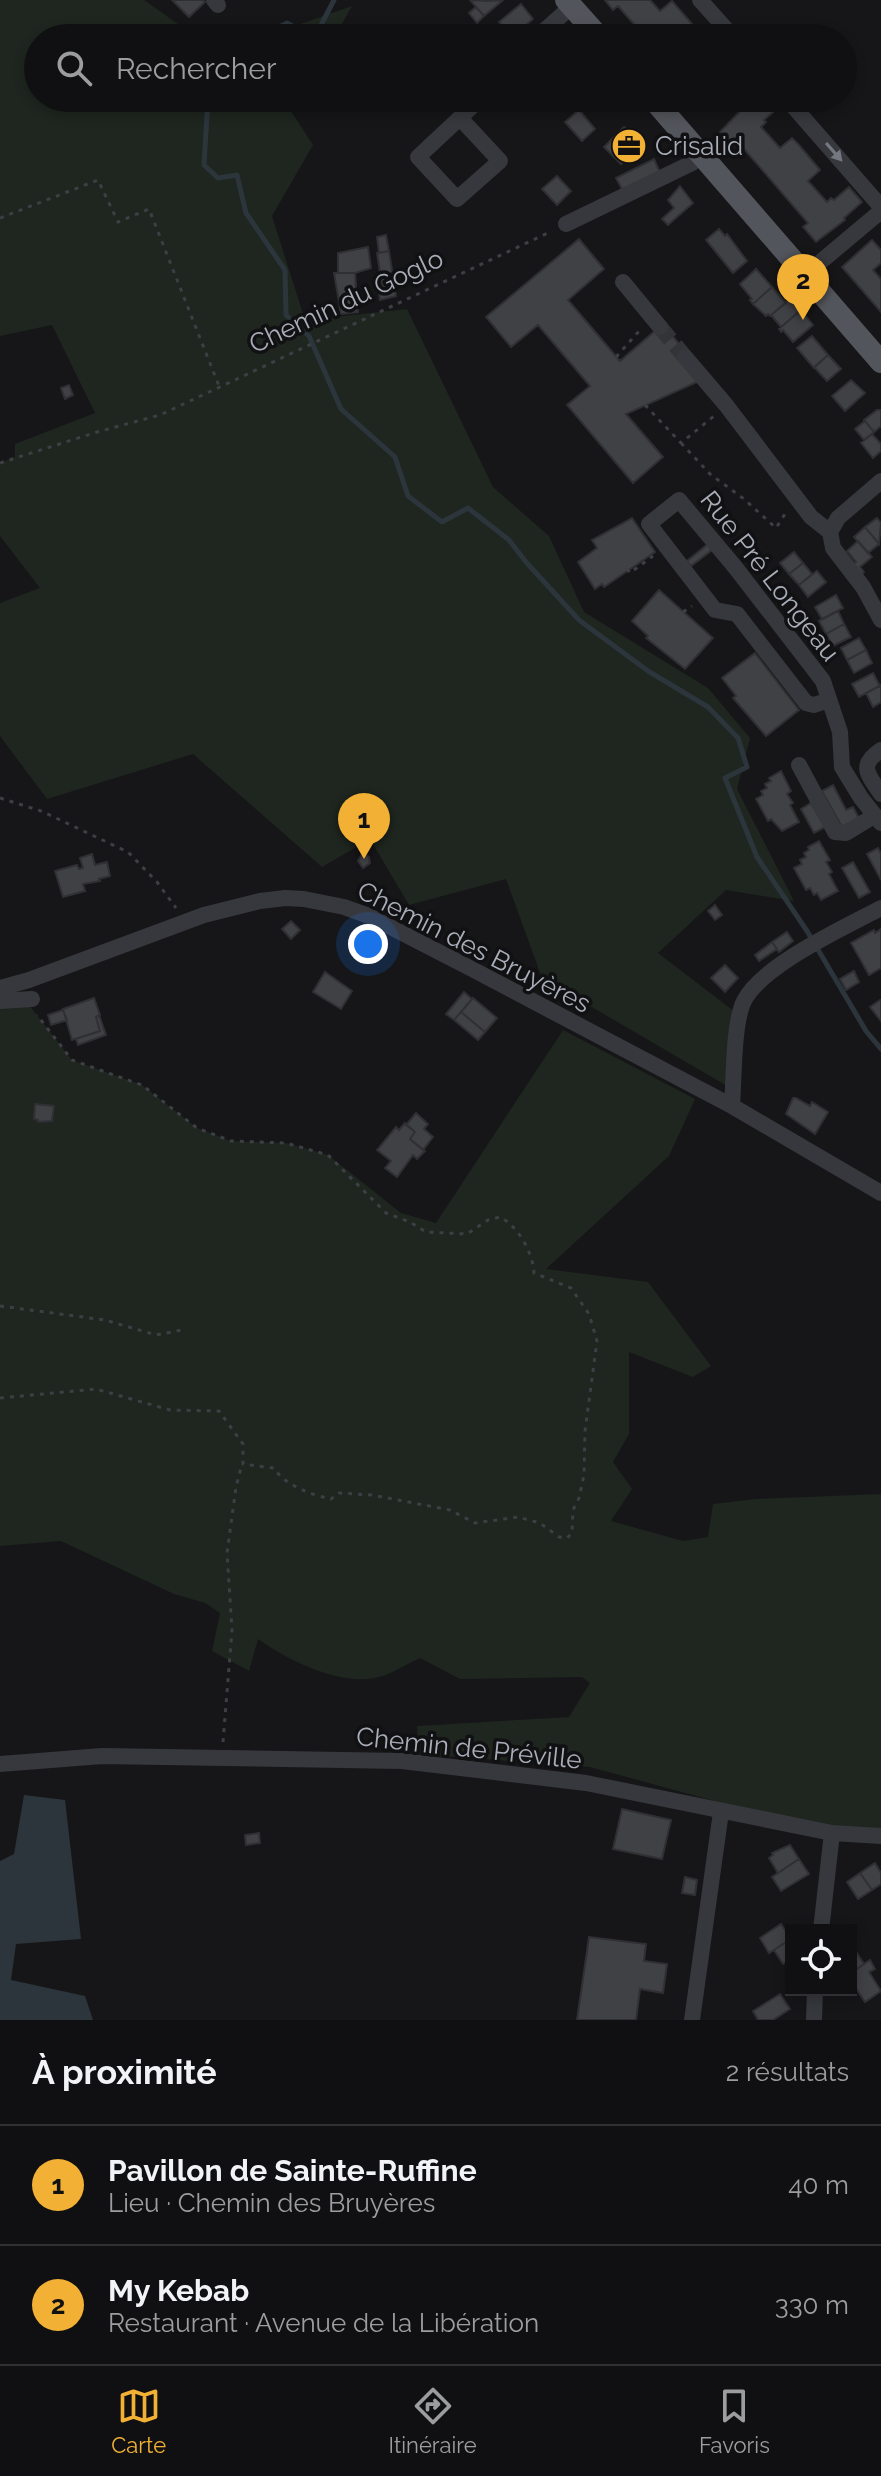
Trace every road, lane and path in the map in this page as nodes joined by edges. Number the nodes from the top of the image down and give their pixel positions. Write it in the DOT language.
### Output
graph roads {
  1 [pos="700,0"];
  2 [pos="569,3"];
  3 [pos="549,24"];
  4 [pos="588,24"];
  5 [pos="721,24"];
  6 [pos="466,112"];
  7 [pos="664,112"];
  8 [pos="798,112"];
  9 [pos="460,118"];
  10 [pos="701,155"];
  11 [pos="881,209"];
  12 [pos="0,218"];
  13 [pos="566,224"];
  14 [pos="805,275"];
  15 [pos="623,282"];
  16 [pos="657,322"];
  17 [pos="616,357"];
  18 [pos="685,357"];
  19 [pos="881,362"];
  20 [pos="219,386"];
  21 [pos="645,405"];
  22 [pos="726,405"];
  23 [pos="681,443"];
  24 [pos="0,463"];
  25 [pos="881,481"];
  26 [pos="800,502"];
  27 [pos="830,532"];
  28 [pos="666,546"];
  29 [pos="627,569"];
  30 [pos="881,620"];
  31 [pos="829,700"];
  32 [pos="881,750"];
  33 [pos="799,765"];
  34 [pos="881,794"];
  35 [pos="0,798"];
  36 [pos="878,819"];
  37 [pos="881,908"];
  38 [pos="185,922"];
  39 [pos="0,988"];
  40 [pos="28,1000"];
  41 [pos="0,1001"];
  42 [pos="732,1106"];
  43 [pos="881,1193"];
  44 [pos="0,1306"];
  45 [pos="182,1330"];
  46 [pos="0,1398"];
  47 [pos="243,1464"];
  48 [pos="222,1758"];
  49 [pos="0,1764"];
  50 [pos="721,1812"];
  51 [pos="832,1833"];
  52 [pos="881,1836"];
  53 [pos="822,1924"];
  54 [pos="815,1996"];
  55 [pos="692,2020"];
  56 [pos="814,2020"];
  1 -- 5 [label="street"];
  2 -- 3 [label="street"];
  2 -- 4 [label="main road"];
  6 -- 9 [label="street"];
  7 -- 10 [label="main road"];
  8 -- 11 [label="street, one-way"];
  9 -- 9 [label="street"];
  10 -- 13 [label="street"];
  10 -- 14 [label="main road"];
  11 -- 14 [label="street"];
  12 -- 20 [label="path"];
  13 -- 20 [label="path, Chemin du Goglo"];
  14 -- 19 [label="main road"];
  15 -- 16 [label="street"];
  16 -- 17 [label="path"];
  18 -- 22 [label="street"];
  20 -- 24 [label="path, Chemin du Goglo"];
  21 -- 23 [label="path"];
  22 -- 23 [label="path"];
  22 -- 26 [label="street"];
  23 -- 26 [label="path"];
  25 -- 27 [label="street"];
  26 -- 27 [label="street"];
  27 -- 30 [label="street"];
  28 -- 29 [label="path"];
  28 -- 31 [label="street, Rue Pré Longeau"];
  28 -- 31 [label="street, Rue Pré Longeau"];
  31 -- 36 [label="street, Rue Pré Longeau"];
  32 -- 34 [label="street"];
  33 -- 36 [label="street"];
  35 -- 38 [label="path"];
  37 -- 42 [label="street"];
  38 -- 39 [label="street, Chemin des Bruyères"];
  38 -- 42 [label="street, Chemin des Bruyères"];
  40 -- 41 [label="street"];
  40 -- 47 [label="path"];
  42 -- 43 [label="street, Chemin des Bruyères"];
  44 -- 45 [label="path"];
  46 -- 47 [label="path"];
  47 -- 48 [label="path"];
  48 -- 49 [label="street, Chemin de Préville"];
  48 -- 50 [label="street, Chemin de Préville"];
  50 -- 51 [label="street, Chemin de Préville"];
  50 -- 55 [label="street"];
  51 -- 52 [label="street, Chemin de Préville"];
  51 -- 53 [label="street"];
  54 -- 56 [label="street"];
}
